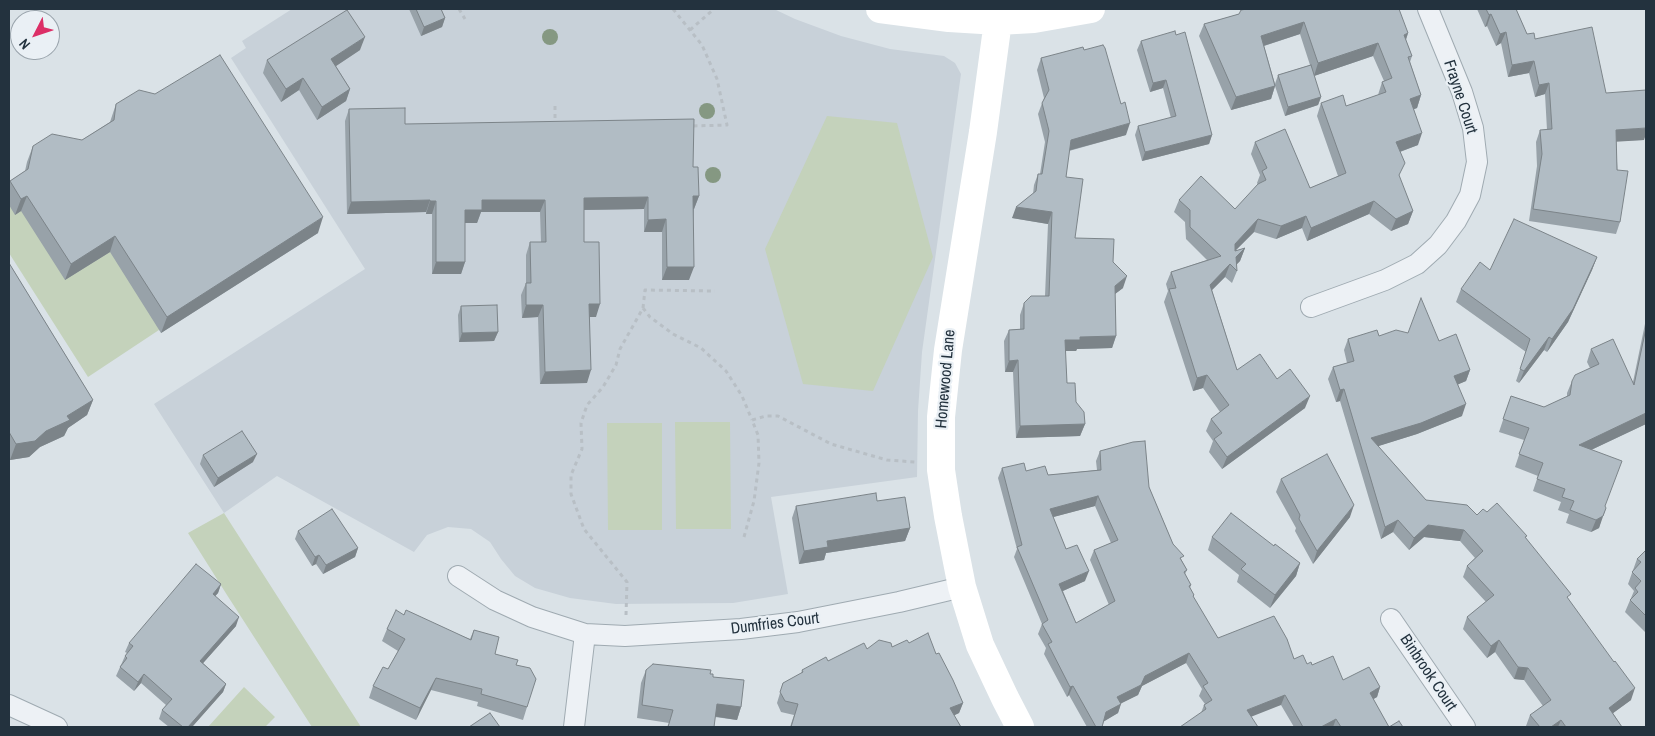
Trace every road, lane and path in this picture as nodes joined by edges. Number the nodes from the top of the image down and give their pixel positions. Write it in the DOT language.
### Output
graph roads {
  1 [pos="459,9"];
  2 [pos="673,9"];
  3 [pos="714,9"];
  4 [pos="880,9"];
  5 [pos="1091,9"];
  6 [pos="1428,9"];
  7 [pos="464,19"];
  8 [pos="998,21"];
  9 [pos="690,30"];
  10 [pos="555,106"];
  11 [pos="688,126"];
  12 [pos="564,128"];
  13 [pos="715,291"];
  14 [pos="1311,307"];
  15 [pos="644,308"];
  16 [pos="752,420"];
  17 [pos="920,462"];
  18 [pos="744,537"];
  19 [pos="458,576"];
  20 [pos="962,588"];
  21 [pos="1391,619"];
  22 [pos="626,620"];
  23 [pos="586,634"];
  24 [pos="9,705"];
  25 [pos="57,727"];
  26 [pos="574,727"];
  27 [pos="1020,727"];
  28 [pos="1465,727"];
  1 -- 7 [label="path"];
  2 -- 9 [label="path"];
  3 -- 9 [label="path"];
  4 -- 8 [label="street"];
  5 -- 8 [label="street"];
  6 -- 14 [label="street, Frayne Court"];
  8 -- 20 [label="street, Homewood Lane"];
  9 -- 11 [label="path"];
  10 -- 12 [label="path"];
  13 -- 15 [label="path"];
  15 -- 16 [label="path"];
  15 -- 22 [label="path"];
  16 -- 17 [label="path"];
  16 -- 18 [label="path"];
  19 -- 23 [label="street, Dumfries Court"];
  20 -- 23 [label="street, Dumfries Court"];
  20 -- 27 [label="street, Homewood Lane"];
  21 -- 28 [label="street, Binbrook Court"];
  23 -- 26 [label="street"];
  24 -- 25 [label="street"];
}
